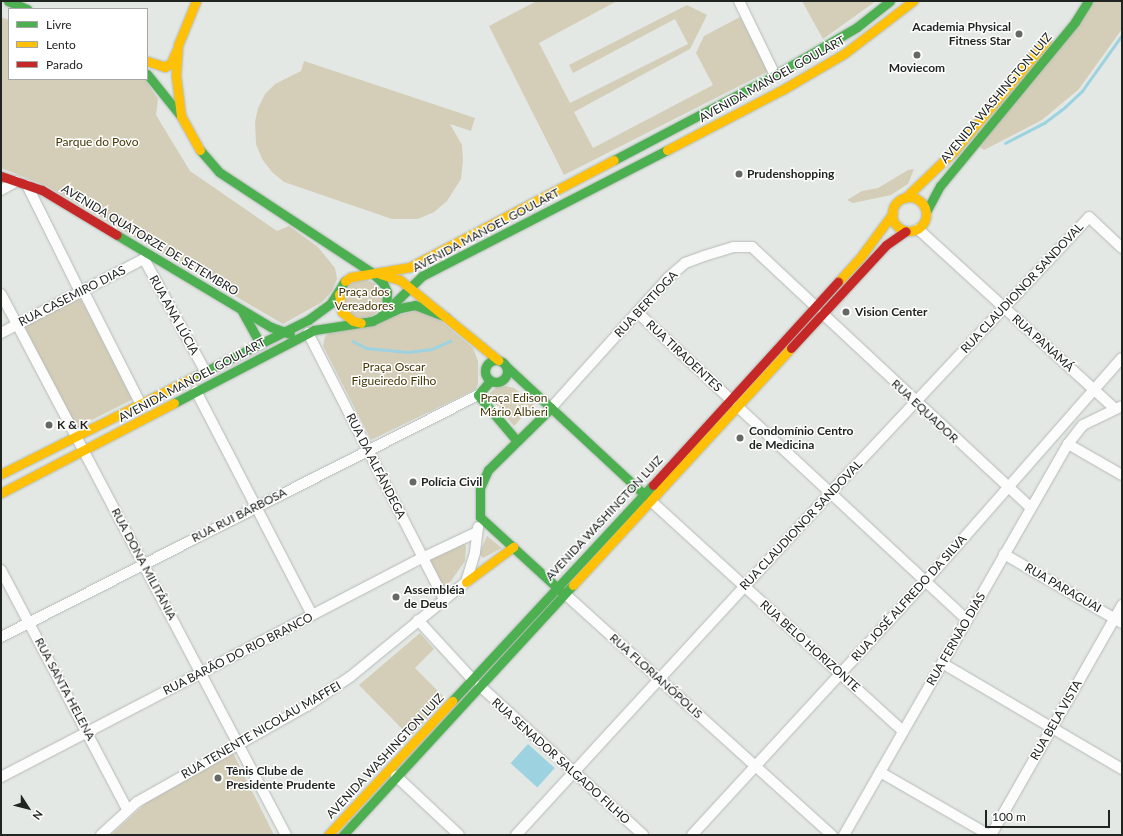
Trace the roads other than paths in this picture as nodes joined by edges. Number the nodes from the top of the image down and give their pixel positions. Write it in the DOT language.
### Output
graph roads {
  1 [pos="8,1"];
  2 [pos="196,1"];
  3 [pos="739,1"];
  4 [pos="890,1"];
  5 [pos="913,1"];
  6 [pos="1076,1"];
  7 [pos="1088,1"];
  8 [pos="25,8"];
  9 [pos="1062,29"];
  10 [pos="1052,42"];
  11 [pos="178,45"];
  12 [pos="148,61"];
  13 [pos="148,75"];
  14 [pos="775,75"];
  15 [pos="181,116"];
  16 [pos="1,176"];
  17 [pos="22,183"];
  18 [pos="1,190"];
  19 [pos="905,198"];
  20 [pos="926,212"];
  21 [pos="892,213"];
  22 [pos="918,229"];
  23 [pos="906,231"];
  24 [pos="1122,248"];
  25 [pos="146,255"];
  26 [pos="371,272"];
  27 [pos="428,273"];
  28 [pos="408,287"];
  29 [pos="81,291"];
  30 [pos="1,294"];
  31 [pos="339,294"];
  32 [pos="432,305"];
  33 [pos="815,306"];
  34 [pos="240,307"];
  35 [pos="1003,308"];
  36 [pos="386,309"];
  37 [pos="637,312"];
  38 [pos="823,314"];
  39 [pos="380,317"];
  40 [pos="446,317"];
  41 [pos="363,323"];
  42 [pos="16,325"];
  43 [pos="284,332"];
  44 [pos="1,333"];
  45 [pos="304,335"];
  46 [pos="472,337"];
  47 [pos="260,344"];
  48 [pos="1122,358"];
  49 [pos="498,360"];
  50 [pos="507,367"];
  51 [pos="205,371"];
  52 [pos="485,371"];
  53 [pos="494,382"];
  54 [pos="1094,389"];
  55 [pos="196,391"];
  56 [pos="478,395"];
  57 [pos="540,398"];
  58 [pos="915,402"];
  59 [pos="140,403"];
  60 [pos="734,403"];
  61 [pos="1119,407"];
  62 [pos="550,408"];
  63 [pos="76,436"];
  64 [pos="517,441"];
  65 [pos="1068,444"];
  66 [pos="367,450"];
  67 [pos="84,451"];
  68 [pos="1,474"];
  69 [pos="1122,476"];
  70 [pos="1008,487"];
  71 [pos="1,493"];
  72 [pos="830,493"];
  73 [pos="647,497"];
  74 [pos="256,507"];
  75 [pos="1030,507"];
  76 [pos="480,517"];
  77 [pos="477,532"];
  78 [pos="513,547"];
  79 [pos="1004,554"];
  80 [pos="422,558"];
  81 [pos="144,564"];
  82 [pos="1,570"];
  83 [pos="466,582"];
  84 [pos="925,582"];
  85 [pos="745,586"];
  86 [pos="561,590"];
  87 [pos="444,599"];
  88 [pos="1122,605"];
  89 [pos="312,615"];
  90 [pos="418,620"];
  91 [pos="966,620"];
  92 [pos="1118,620"];
  93 [pos="29,623"];
  94 [pos="1,637"];
  95 [pos="942,663"];
  96 [pos="201,673"];
  97 [pos="840,674"];
  98 [pos="660,679"];
  99 [pos="476,682"];
  100 [pos="1052,728"];
  101 [pos="903,731"];
  102 [pos="88,732"];
  103 [pos="238,745"];
  104 [pos="755,766"];
  105 [pos="1122,769"];
  106 [pos="574,772"];
  107 [pos="880,772"];
  108 [pos="396,776"];
  109 [pos="1,777"];
  110 [pos="127,809"];
  111 [pos="101,835"];
  112 [pos="286,835"];
  113 [pos="328,835"];
  114 [pos="343,835"];
  115 [pos="459,835"];
  116 [pos="516,835"];
  117 [pos="643,835"];
  118 [pos="692,835"];
  119 [pos="832,835"];
  120 [pos="844,835"];
  121 [pos="990,835"];
  1 -- 8 [label="main road"];
  2 -- 11 [label="main road"];
  3 -- 14 [label="street"];
  4 -- 14 [label="main road, AVENIDA MANOEL GOULART"];
  5 -- 27 [label="main road, AVENIDA MANOEL GOULART"];
  6 -- 9 [label="main road, AVENIDA WASHINGTON LUIZ"];
  7 -- 9 [label="main road, AVENIDA WASHINGTON LUIZ"];
  9 -- 10 [label="main road, AVENIDA WASHINGTON LUIZ"];
  10 -- 19 [label="main road, AVENIDA WASHINGTON LUIZ"];
  10 -- 20 [label="main road, AVENIDA WASHINGTON LUIZ"];
  11 -- 12 [label="main road"];
  11 -- 15 [label="main road"];
  13 -- 15 [label="main road"];
  14 -- 26 [label="main road, AVENIDA MANOEL GOULART"];
  15 -- 26 [label="main road"];
  16 -- 17 [label="main road, AVENIDA QUATORZE DE SETEMBRO"];
  17 -- 18 [label="street"];
  17 -- 25 [label="main road, AVENIDA QUATORZE DE SETEMBRO"];
  17 -- 29 [label="street"];
  19 -- 20 [label="main road"];
  19 -- 21 [label="main road"];
  20 -- 22 [label="main road"];
  21 -- 23 [label="main road"];
  21 -- 33 [label="main road, AVENIDA WASHINGTON LUIZ"];
  22 -- 23 [label="main road"];
  22 -- 35 [label="street, RUA PANAMÁ"];
  23 -- 38 [label="main road, AVENIDA WASHINGTON LUIZ"];
  24 -- 35 [label="street, RUA CLAUDIONOR SANDOVAL"];
  25 -- 29 [label="street, RUA CASEMIRO DIAS"];
  25 -- 34 [label="main road, AVENIDA QUATORZE DE SETEMBRO"];
  25 -- 51 [label="street, RUA ANA LÚCIA"];
  26 -- 28 [label="main road"];
  26 -- 31 [label="main road, AVENIDA MANOEL GOULART"];
  26 -- 36 [label="main road"];
  27 -- 28 [label="main road, AVENIDA MANOEL GOULART"];
  27 -- 32 [label="main road"];
  28 -- 32 [label="main road"];
  28 -- 36 [label="main road, AVENIDA MANOEL GOULART"];
  29 -- 42 [label="street, RUA CASEMIRO DIAS"];
  29 -- 59 [label="street"];
  30 -- 42 [label="street, RUA DONA MILITÂNIA"];
  31 -- 41 [label="main road"];
  31 -- 43 [label="main road, AVENIDA MANOEL GOULART"];
  32 -- 40 [label="main road"];
  33 -- 37 [label="street, RUA BERTIOGA"];
  33 -- 60 [label="main road, AVENIDA WASHINGTON LUIZ"];
  34 -- 43 [label="main road, AVENIDA QUATORZE DE SETEMBRO"];
  34 -- 47 [label="main road"];
  35 -- 54 [label="street, RUA PANAMÁ"];
  35 -- 58 [label="street, RUA CLAUDIONOR SANDOVAL"];
  36 -- 39 [label="main road, AVENIDA MANOEL GOULART"];
  37 -- 60 [label="street, RUA TIRADENTES"];
  37 -- 62 [label="street, RUA BERTIOGA"];
  38 -- 58 [label="street, RUA EQUADOR"];
  38 -- 60 [label="main road, AVENIDA WASHINGTON LUIZ"];
  39 -- 40 [label="main road"];
  39 -- 41 [label="main road, AVENIDA MANOEL GOULART"];
  40 -- 46 [label="main road"];
  41 -- 45 [label="main road, AVENIDA MANOEL GOULART"];
  42 -- 44 [label="street, RUA CASEMIRO DIAS"];
  42 -- 63 [label="street, RUA DONA MILITÂNIA"];
  43 -- 45 [label="main road, AVENIDA QUATORZE DE SETEMBRO"];
  43 -- 47 [label="main road, AVENIDA MANOEL GOULART"];
  45 -- 55 [label="main road, AVENIDA MANOEL GOULART"];
  45 -- 66 [label="street, RUA DA ALFÂNDEGA"];
  46 -- 49 [label="main road"];
  46 -- 52 [label="main road"];
  47 -- 51 [label="main road, AVENIDA MANOEL GOULART"];
  48 -- 54 [label="street, RUA JOSÉ ALFREDO DA SILVA"];
  49 -- 50 [label="main road"];
  49 -- 52 [label="main road"];
  50 -- 53 [label="main road"];
  50 -- 57 [label="main road"];
  51 -- 59 [label="main road, AVENIDA MANOEL GOULART"];
  52 -- 53 [label="main road"];
  53 -- 56 [label="main road"];
  53 -- 57 [label="main road"];
  54 -- 61 [label="street, RUA PANAMÁ"];
  54 -- 70 [label="street, RUA JOSÉ ALFREDO DA SILVA"];
  55 -- 67 [label="main road, AVENIDA MANOEL GOULART"];
  55 -- 74 [label="street"];
  56 -- 64 [label="main road"];
  56 -- 66 [label="street, RUA RUI BARBOSA"];
  57 -- 62 [label="main road, RUA BELO HORIZONTE"];
  58 -- 70 [label="street, RUA EQUADOR"];
  58 -- 72 [label="street, RUA CLAUDIONOR SANDOVAL"];
  59 -- 63 [label="main road, AVENIDA MANOEL GOULART"];
  60 -- 72 [label="street, RUA TIRADENTES"];
  60 -- 73 [label="main road, AVENIDA WASHINGTON LUIZ"];
  61 -- 65 [label="street, RUA FERNÃO DIAS"];
  62 -- 64 [label="main road"];
  62 -- 73 [label="main road, RUA BELO HORIZONTE"];
  63 -- 67 [label="street, RUA DONA MILITÂNIA"];
  63 -- 68 [label="main road, AVENIDA MANOEL GOULART"];
  64 -- 76 [label="main road"];
  65 -- 69 [label="street"];
  65 -- 75 [label="street, RUA FERNÃO DIAS"];
  66 -- 74 [label="street, RUA RUI BARBOSA"];
  66 -- 80 [label="street, RUA DA ALFÂNDEGA"];
  67 -- 71 [label="main road, AVENIDA MANOEL GOULART"];
  67 -- 81 [label="street, RUA DONA MILITÂNIA"];
  70 -- 75 [label="street, RUA EQUADOR"];
  70 -- 84 [label="street, RUA JOSÉ ALFREDO DA SILVA"];
  72 -- 84 [label="street, RUA TIRADENTES"];
  72 -- 85 [label="street, RUA CLAUDIONOR SANDOVAL"];
  73 -- 85 [label="street, RUA BELO HORIZONTE"];
  73 -- 86 [label="main road, AVENIDA WASHINGTON LUIZ"];
  74 -- 81 [label="street, RUA RUI BARBOSA"];
  74 -- 89 [label="street"];
  75 -- 79 [label="street, RUA FERNÃO DIAS"];
  76 -- 77 [label="street"];
  76 -- 78 [label="main road, RUA FLORIANÓPOLIS"];
  77 -- 80 [label="street, RUA BARÃO DO RIO BRANCO"];
  77 -- 83 [label="street"];
  78 -- 83 [label="main road"];
  78 -- 86 [label="main road, RUA FLORIANÓPOLIS"];
  79 -- 91 [label="street, RUA FERNÃO DIAS"];
  79 -- 92 [label="street, RUA PARAGUAI"];
  80 -- 87 [label="street, RUA DA ALFÂNDEGA"];
  80 -- 89 [label="street, RUA BARÃO DO RIO BRANCO"];
  81 -- 93 [label="street, RUA RUI BARBOSA"];
  81 -- 96 [label="street, RUA DONA MILITÂNIA"];
  82 -- 93 [label="street, RUA SANTA HELENA"];
  83 -- 87 [label="street, RUA TENENTE NICOLAU MAFFEI"];
  84 -- 91 [label="street, RUA TIRADENTES"];
  84 -- 97 [label="street, RUA JOSÉ ALFREDO DA SILVA"];
  85 -- 97 [label="street, RUA BELO HORIZONTE"];
  85 -- 98 [label="street, RUA CLAUDIONOR SANDOVAL"];
  86 -- 98 [label="street, RUA FLORIANÓPOLIS"];
  86 -- 99 [label="main road, AVENIDA WASHINGTON LUIZ"];
  87 -- 90 [label="street, RUA TENENTE NICOLAU MAFFEI"];
  88 -- 92 [label="street, RUA BELA VISTA"];
  89 -- 96 [label="street, RUA BARÃO DO RIO BRANCO"];
  90 -- 99 [label="street, RUA SENADOR SALGADO FILHO"];
  90 -- 103 [label="street, RUA TENENTE NICOLAU MAFFEI"];
  91 -- 95 [label="street, RUA FERNÃO DIAS"];
  92 -- 100 [label="street, RUA BELA VISTA"];
  93 -- 94 [label="street, RUA RUI BARBOSA"];
  93 -- 102 [label="street, RUA SANTA HELENA"];
  95 -- 100 [label="street"];
  95 -- 101 [label="street, RUA FERNÃO DIAS"];
  96 -- 102 [label="street, RUA BARÃO DO RIO BRANCO"];
  96 -- 103 [label="street, RUA DONA MILITÂNIA"];
  97 -- 101 [label="street, RUA BELO HORIZONTE"];
  97 -- 104 [label="street, RUA JOSÉ ALFREDO DA SILVA"];
  98 -- 104 [label="street, RUA FLORIANÓPOLIS"];
  98 -- 106 [label="street, RUA CLAUDIONOR SANDOVAL"];
  99 -- 106 [label="street, RUA SENADOR SALGADO FILHO"];
  99 -- 108 [label="main road, AVENIDA WASHINGTON LUIZ"];
  99 -- 113 [label="main road, AVENIDA WASHINGTON LUIZ"];
  100 -- 105 [label="street"];
  100 -- 121 [label="street, RUA BELA VISTA"];
  101 -- 107 [label="street, RUA FERNÃO DIAS"];
  102 -- 109 [label="street, RUA BARÃO DO RIO BRANCO"];
  102 -- 110 [label="street, RUA SANTA HELENA"];
  103 -- 110 [label="street, RUA TENENTE NICOLAU MAFFEI"];
  103 -- 112 [label="street, RUA DONA MILITÂNIA"];
  104 -- 118 [label="street, RUA JOSÉ ALFREDO DA SILVA"];
  104 -- 119 [label="street, RUA FLORIANÓPOLIS"];
  106 -- 116 [label="street, RUA CLAUDIONOR SANDOVAL"];
  106 -- 117 [label="street, RUA SENADOR SALGADO FILHO"];
  107 -- 120 [label="street, RUA FERNÃO DIAS"];
  107 -- 121 [label="street"];
  108 -- 114 [label="main road, AVENIDA WASHINGTON LUIZ"];
  108 -- 115 [label="street"];
  110 -- 111 [label="street, RUA TENENTE NICOLAU MAFFEI"];
}
